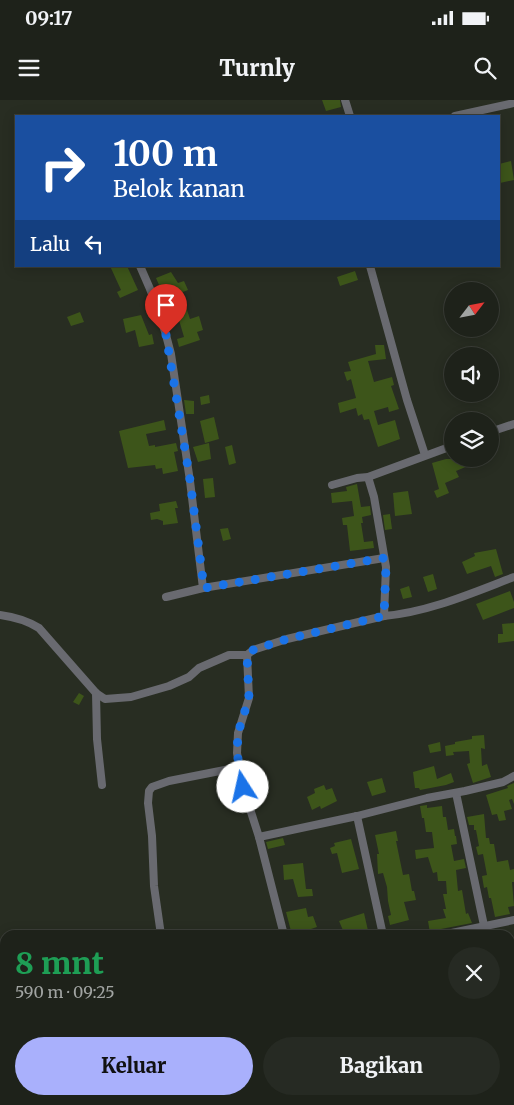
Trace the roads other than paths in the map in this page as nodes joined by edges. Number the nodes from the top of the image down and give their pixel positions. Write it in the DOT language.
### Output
graph roads {
  1 [pos="345,100"];
  2 [pos="514,103"];
  3 [pos="350,115"];
  4 [pos="460,115"];
  5 [pos="140,267"];
  6 [pos="370,267"];
  7 [pos="514,424"];
  8 [pos="499,429"];
  9 [pos="444,449"];
  10 [pos="425,456"];
  11 [pos="368,477"];
  12 [pos="332,485"];
  13 [pos="384,558"];
  14 [pos="514,577"];
  15 [pos="204,588"];
  16 [pos="166,597"];
  17 [pos="0,615"];
  18 [pos="384,616"];
  19 [pos="247,655"];
  20 [pos="96,693"];
  21 [pos="240,767"];
  22 [pos="514,776"];
  23 [pos="102,785"];
  24 [pos="456,793"];
  25 [pos="357,816"];
  26 [pos="259,837"];
  27 [pos="514,920"];
  28 [pos="484,926"];
  29 [pos="160,930"];
  30 [pos="283,930"];
  31 [pos="383,930"];
  32 [pos="465,930"];
  33 [pos="485,930"];
  1 -- 3 [label="street"];
  2 -- 4 [label="street"];
  5 -- 15 [label="street"];
  6 -- 10 [label="street"];
  7 -- 8 [label="street"];
  9 -- 10 [label="street"];
  10 -- 11 [label="street"];
  11 -- 12 [label="street"];
  11 -- 13 [label="street"];
  13 -- 15 [label="street"];
  13 -- 18 [label="street"];
  14 -- 18 [label="street"];
  15 -- 16 [label="street"];
  17 -- 20 [label="street"];
  18 -- 19 [label="street"];
  19 -- 20 [label="street"];
  19 -- 21 [label="street"];
  20 -- 23 [label="street"];
  21 -- 26 [label="street"];
  21 -- 29 [label="street"];
  22 -- 24 [label="street"];
  24 -- 25 [label="street"];
  24 -- 28 [label="street"];
  25 -- 26 [label="street"];
  25 -- 31 [label="street"];
  26 -- 30 [label="street"];
  27 -- 28 [label="street"];
  28 -- 32 [label="street"];
  28 -- 33 [label="street"];
}
